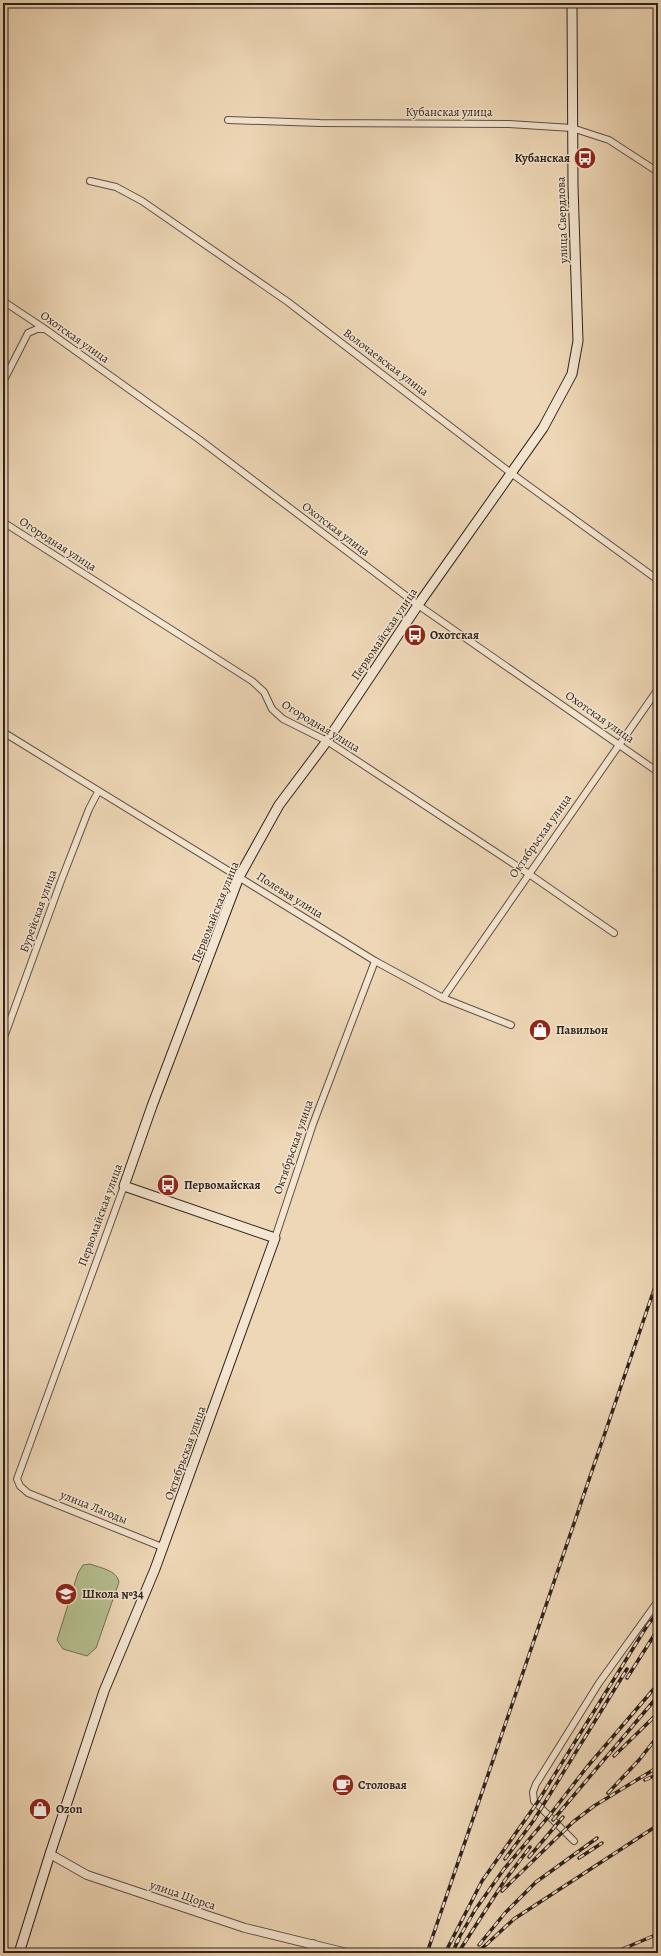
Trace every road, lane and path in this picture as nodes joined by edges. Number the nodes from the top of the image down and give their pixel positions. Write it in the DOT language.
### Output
graph roads {
  1 [pos="572,3"];
  2 [pos="228,120"];
  3 [pos="572,128"];
  4 [pos="658,172"];
  5 [pos="90,181"];
  6 [pos="3,301"];
  7 [pos="45,329"];
  8 [pos="578,340"];
  9 [pos="3,382"];
  10 [pos="512,473"];
  11 [pos="3,522"];
  12 [pos="658,580"];
  13 [pos="418,605"];
  14 [pos="658,689"];
  15 [pos="3,732"];
  16 [pos="327,741"];
  17 [pos="620,744"];
  18 [pos="658,772"];
  19 [pos="98,792"];
  20 [pos="529,874"];
  21 [pos="239,877"];
  22 [pos="614,933"];
  23 [pos="375,961"];
  24 [pos="443,998"];
  25 [pos="511,1025"];
  26 [pos="3,1040"];
  27 [pos="124,1186"];
  28 [pos="275,1238"];
  29 [pos="20,1486"];
  30 [pos="162,1547"];
  31 [pos="658,1601"];
  32 [pos="574,1841"];
  33 [pos="50,1854"];
  34 [pos="314,1944"];
  35 [pos="658,1951"];
  36 [pos="19,1953"];
  37 [pos="310,1953"];
  38 [pos="347,1953"];
  39 [pos="654,1953"];
  1 -- 3 [label="main road, улица Свердлова"];
  2 -- 3 [label="street, Кубанская улица"];
  3 -- 4 [label="street, Кубанская улица"];
  3 -- 8 [label="main road, улица Свердлова"];
  5 -- 10 [label="street, Волочаевская улица"];
  6 -- 7 [label="street, Охотская улица"];
  7 -- 9 [label="street"];
  7 -- 13 [label="street, Охотская улица"];
  8 -- 10 [label="main road, Первомайская улица"];
  10 -- 12 [label="street, Волочаевская улица"];
  10 -- 13 [label="main road, Первомайская улица"];
  11 -- 16 [label="street, Огородная улица"];
  13 -- 16 [label="main road, Первомайская улица"];
  13 -- 17 [label="street, Охотская улица"];
  14 -- 17 [label="street, Октябрьская улица"];
  15 -- 19 [label="street, Полевая улица"];
  16 -- 20 [label="street, Огородная улица"];
  16 -- 21 [label="main road, Первомайская улица"];
  17 -- 18 [label="street, Охотская улица"];
  17 -- 20 [label="street, Октябрьская улица"];
  19 -- 21 [label="street, Полевая улица"];
  19 -- 26 [label="street, Бурейская улица"];
  20 -- 22 [label="street, Огородная улица"];
  20 -- 24 [label="street, Октябрьская улица"];
  21 -- 23 [label="street, Полевая улица"];
  21 -- 27 [label="main road, Первомайская улица"];
  23 -- 24 [label="street, Полевая улица"];
  23 -- 28 [label="street, Октябрьская улица"];
  24 -- 25 [label="street, Полевая улица"];
  27 -- 28 [label="main road"];
  27 -- 29 [label="street, Первомайская улица"];
  28 -- 30 [label="main road, Октябрьская улица"];
  29 -- 30 [label="street, улица Лагоды"];
  30 -- 33 [label="main road, Октябрьская улица"];
  31 -- 32 [label="street"];
  33 -- 34 [label="street, улица Щорса"];
  33 -- 36 [label="main road, Октябрьская улица"];
  34 -- 37 [label="street"];
  34 -- 38 [label="street, улица Щорса"];
  35 -- 39 [label="street"];
}
